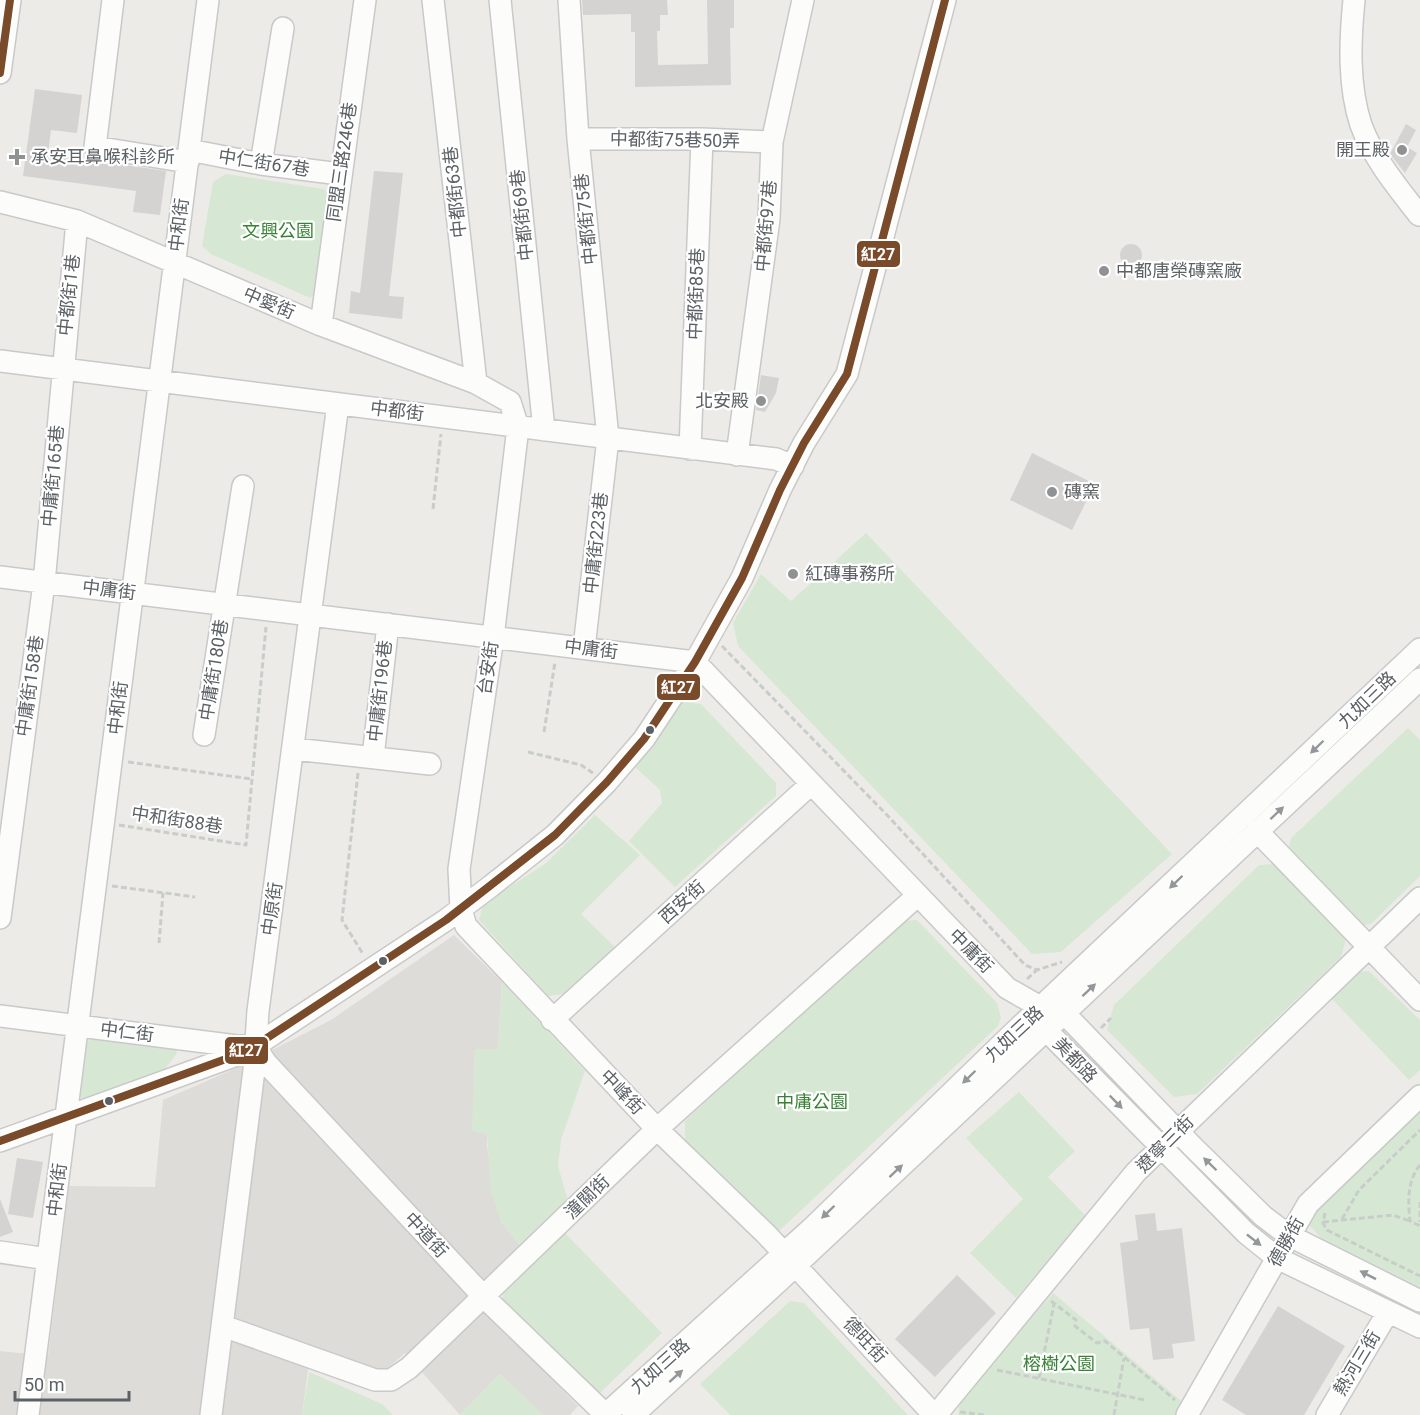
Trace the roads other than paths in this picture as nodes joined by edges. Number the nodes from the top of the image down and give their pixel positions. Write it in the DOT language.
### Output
graph roads {
  1 [pos="10,0"];
  2 [pos="113,0"];
  3 [pos="208,0"];
  4 [pos="365,0"];
  5 [pos="433,0"];
  6 [pos="500,0"];
  7 [pos="569,0"];
  8 [pos="803,0"];
  9 [pos="945,0"];
  10 [pos="1354,0"];
  11 [pos="283,28"];
  12 [pos="0,73"];
  13 [pos="578,139"];
  14 [pos="702,139"];
  15 [pos="772,142"];
  16 [pos="188,156"];
  17 [pos="261,164"];
  18 [pos="340,174"];
  19 [pos="0,202"];
  20 [pos="1419,214"];
  21 [pos="77,221"];
  22 [pos="175,263"];
  23 [pos="321,325"];
  24 [pos="0,361"];
  25 [pos="62,369"];
  26 [pos="160,381"];
  27 [pos="476,384"];
  28 [pos="338,404"];
  29 [pos="518,427"];
  30 [pos="544,430"];
  31 [pos="608,438"];
  32 [pos="690,449"];
  33 [pos="737,454"];
  34 [pos="793,466"];
  35 [pos="243,486"];
  36 [pos="0,577"];
  37 [pos="44,582"];
  38 [pos="133,593"];
  39 [pos="225,605"];
  40 [pos="311,615"];
  41 [pos="388,624"];
  42 [pos="493,637"];
  43 [pos="584,648"];
  44 [pos="1420,649"];
  45 [pos="694,662"];
  46 [pos="1420,679"];
  47 [pos="204,735"];
  48 [pos="294,750"];
  49 [pos="367,757"];
  50 [pos="430,764"];
  51 [pos="811,784"];
  52 [pos="1257,831"];
  53 [pos="917,896"];
  54 [pos="1420,898"];
  55 [pos="461,909"];
  56 [pos="0,918"];
  57 [pos="1368,947"];
  58 [pos="1420,1000"];
  59 [pos="1042,1008"];
  60 [pos="1064,1013"];
  61 [pos="0,1016"];
  62 [pos="552,1020"];
  63 [pos="77,1026"];
  64 [pos="1046,1030"];
  65 [pos="255,1046"];
  66 [pos="1420,1095"];
  67 [pos="65,1118"];
  68 [pos="657,1129"];
  69 [pos="1178,1131"];
  70 [pos="0,1141"];
  71 [pos="1160,1149"];
  72 [pos="1288,1235"];
  73 [pos="0,1252"];
  74 [pos="1277,1258"];
  75 [pos="48,1259"];
  76 [pos="789,1259"];
  77 [pos="484,1297"];
  78 [pos="1420,1301"];
  79 [pos="1388,1312"];
  80 [pos="224,1326"];
  81 [pos="1420,1327"];
  82 [pos="1185,1411"];
  83 [pos="941,1414"];
  84 [pos="28,1415"];
  85 [pos="211,1415"];
  86 [pos="606,1415"];
  87 [pos="633,1415"];
  88 [pos="1326,1415"];
  1 -- 12 [label="street"];
  2 -- 16 [label="street, 中仁街67巷"];
  3 -- 16 [label="street, 中和街"];
  4 -- 18 [label="street, 同盟三路246巷"];
  5 -- 27 [label="street, 中都街63巷"];
  6 -- 30 [label="street, 中都街69巷"];
  7 -- 13 [label="street, 中都街75巷"];
  8 -- 15 [label="street, 中都街97巷"];
  9 -- 34 [label="street"];
  10 -- 20 [label="street"];
  11 -- 17 [label="street"];
  13 -- 14 [label="street, 中都街75巷50弄"];
  13 -- 31 [label="street, 中都街75巷"];
  14 -- 15 [label="street, 中都街75巷50弄"];
  14 -- 32 [label="street, 中都街85巷"];
  15 -- 33 [label="street, 中都街97巷"];
  16 -- 17 [label="street, 中仁街67巷"];
  16 -- 22 [label="street, 中和街"];
  17 -- 18 [label="street, 中仁街67巷"];
  18 -- 23 [label="street, 同盟三路246巷"];
  19 -- 21 [label="street, 中愛街"];
  21 -- 22 [label="street, 中愛街"];
  21 -- 25 [label="street, 中都街1巷"];
  22 -- 23 [label="street, 中愛街"];
  22 -- 26 [label="street, 中和街"];
  23 -- 27 [label="street, 中愛街"];
  24 -- 25 [label="street, 中都街"];
  25 -- 26 [label="street, 中都街"];
  25 -- 37 [label="street, 中庸街165巷"];
  26 -- 28 [label="street, 中都街"];
  26 -- 38 [label="street, 中和街"];
  27 -- 29 [label="street, 中愛街"];
  28 -- 29 [label="street, 中都街"];
  28 -- 40 [label="street, 中原街"];
  29 -- 30 [label="street, 中都街"];
  29 -- 42 [label="street, 台安街"];
  30 -- 31 [label="street, 中都街"];
  31 -- 32 [label="street, 中都街"];
  31 -- 43 [label="street, 中庸街223巷"];
  32 -- 33 [label="street, 中都街"];
  33 -- 34 [label="street, 中都街"];
  34 -- 45 [label="street"];
  35 -- 39 [label="street, 中庸街180巷"];
  36 -- 37 [label="street, 中庸街"];
  37 -- 38 [label="street, 中庸街"];
  37 -- 56 [label="street, 中庸街158巷"];
  38 -- 39 [label="street, 中庸街"];
  38 -- 63 [label="street, 中和街"];
  39 -- 40 [label="street, 中庸街"];
  39 -- 47 [label="street, 中庸街180巷"];
  40 -- 41 [label="street, 中庸街"];
  40 -- 48 [label="street, 中原街"];
  41 -- 42 [label="street, 中庸街"];
  41 -- 49 [label="street, 中庸街196巷"];
  42 -- 43 [label="street, 中庸街"];
  42 -- 55 [label="street, 台安街"];
  43 -- 45 [label="street, 中庸街"];
  44 -- 59 [label="street, 九如三路, one-way"];
  45 -- 51 [label="street, 中庸街"];
  45 -- 55 [label="street"];
  52 -- 46 [label="street, 九如三路, one-way"];
  48 -- 49 [label="street"];
  48 -- 65 [label="street, 中原街"];
  49 -- 50 [label="street"];
  51 -- 53 [label="street, 中庸街"];
  51 -- 62 [label="street, 西安街"];
  52 -- 57 [label="street"];
  60 -- 52 [label="street, 九如三路, one-way"];
  53 -- 59 [label="street, 中庸街"];
  53 -- 68 [label="street, 潼關街"];
  54 -- 57 [label="street, 遼寧三街"];
  55 -- 62 [label="street, 中峰街"];
  55 -- 65 [label="street"];
  57 -- 58 [label="street"];
  57 -- 69 [label="street, 遼寧三街"];
  59 -- 60 [label="street, 美都路"];
  59 -- 64 [label="street, 美都路"];
  59 -- 76 [label="street, 九如三路, one-way"];
  60 -- 64 [label="street, 九如三路"];
  60 -- 69 [label="street, 美都路"];
  61 -- 63 [label="street, 中仁街"];
  62 -- 68 [label="street, 中峰街"];
  63 -- 65 [label="street, 中仁街"];
  63 -- 67 [label="street, 中和街"];
  64 -- 71 [label="street, 美都路, one-way"];
  76 -- 64 [label="street, 九如三路, one-way"];
  65 -- 67 [label="street"];
  65 -- 77 [label="street, 中道街"];
  65 -- 80 [label="street, 中原街"];
  66 -- 72 [label="street, 德勝街"];
  67 -- 70 [label="street"];
  67 -- 75 [label="street, 中和街"];
  68 -- 76 [label="street, 中峰街"];
  68 -- 77 [label="street, 潼關街"];
  69 -- 71 [label="street, 遼寧三街"];
  72 -- 69 [label="street, 美都路, one-way"];
  71 -- 74 [label="street, 美都路, one-way"];
  71 -- 83 [label="street, 遼寧三街"];
  72 -- 74 [label="street, 德勝街"];
  78 -- 72 [label="street, 美都路, one-way"];
  73 -- 75 [label="street"];
  74 -- 79 [label="street, 美都路"];
  74 -- 82 [label="street, 德勝街"];
  75 -- 84 [label="street, 中和街"];
  76 -- 83 [label="street, 德旺街"];
  76 -- 86 [label="street, 九如三路"];
  87 -- 76 [label="street, 九如三路, one-way"];
  77 -- 80 [label="street, 潼關街"];
  77 -- 86 [label="street, 中道街"];
  79 -- 81 [label="street, 美都路"];
  79 -- 88 [label="street, 熱河三街"];
  80 -- 85 [label="street, 中原街"];
}
